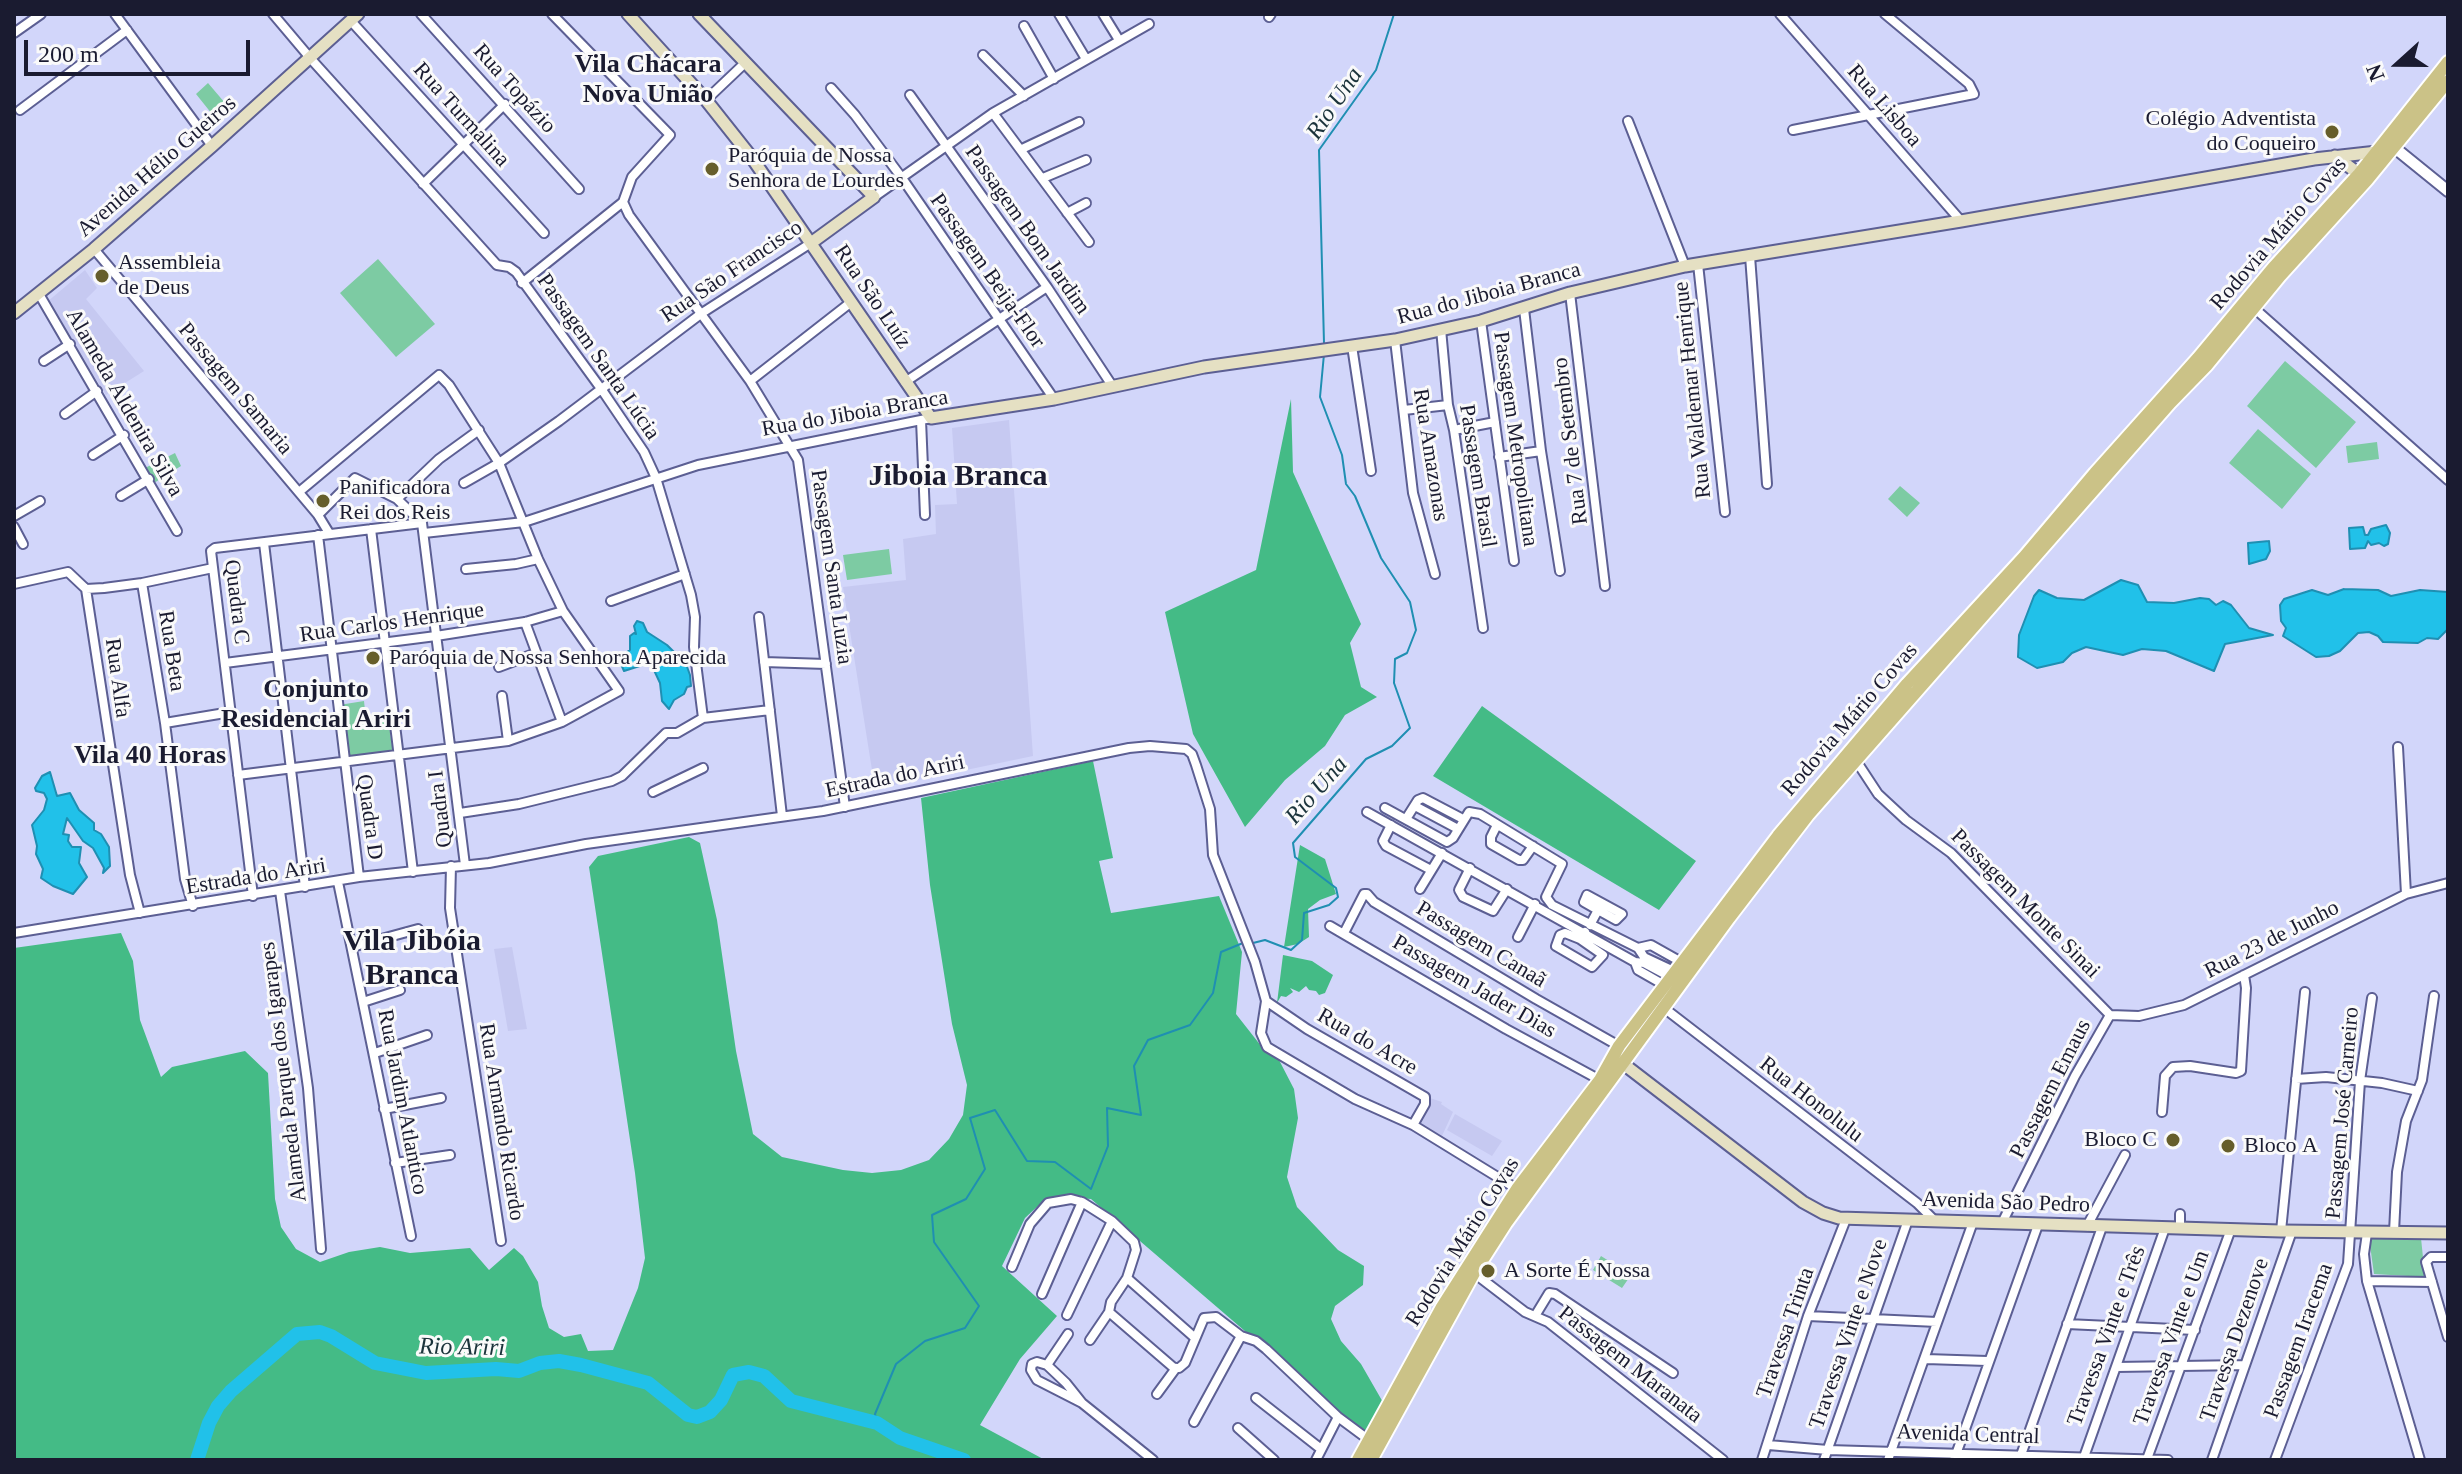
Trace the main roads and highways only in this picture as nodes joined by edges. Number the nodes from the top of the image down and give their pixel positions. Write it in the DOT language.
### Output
graph roads {
  1 [pos="628,14"];
  2 [pos="699,14"];
  3 [pos="354,18"];
  4 [pos="2446,68"];
  5 [pos="2385,149"];
  6 [pos="2335,156"];
  7 [pos="2363,177"];
  8 [pos="811,243"];
  9 [pos="14,313"];
  10 [pos="926,419"];
  11 [pos="1862,745"];
  12 [pos="1853,756"];
  13 [pos="1619,1055"];
  14 [pos="2448,1233"];
  15 [pos="1392,1410"];
  16 [pos="1358,1460"];
  17 [pos="1371,1460"];
  1 -- 8 [label="main road, Rua São Luíz"];
  2 -- 8 [label="main road, Rua São Francisco"];
  3 -- 9 [label="main road, Avenida Hélio Gueiros"];
  4 -- 5 [label="main road, Rodovia Mário Covas"];
  5 -- 6 [label="main road, Rua do Jiboia Branca"];
  5 -- 7 [label="main road, Rodovia Mário Covas"];
  6 -- 7 [label="main road"];
  6 -- 10 [label="main road, Rua do Jiboia Branca"];
  7 -- 11 [label="main road, Rodovia Mário Covas"];
  7 -- 11 [label="main road, Rodovia Mário Covas"];
  8 -- 10 [label="main road, Rua São Luíz"];
  11 -- 12 [label="main road, Rodovia Mário Covas"];
  12 -- 13 [label="main road, Rodovia Mário Covas"];
  12 -- 13 [label="main road, Rodovia Mário Covas"];
  13 -- 14 [label="main road, Avenida São Pedro"];
  13 -- 15 [label="main road, Rodovia Mário Covas"];
  13 -- 15 [label="main road, Rodovia Mário Covas"];
  15 -- 16 [label="main road, Rodovia Mário Covas"];
  15 -- 17 [label="main road, Rodovia Mário Covas"];
}
